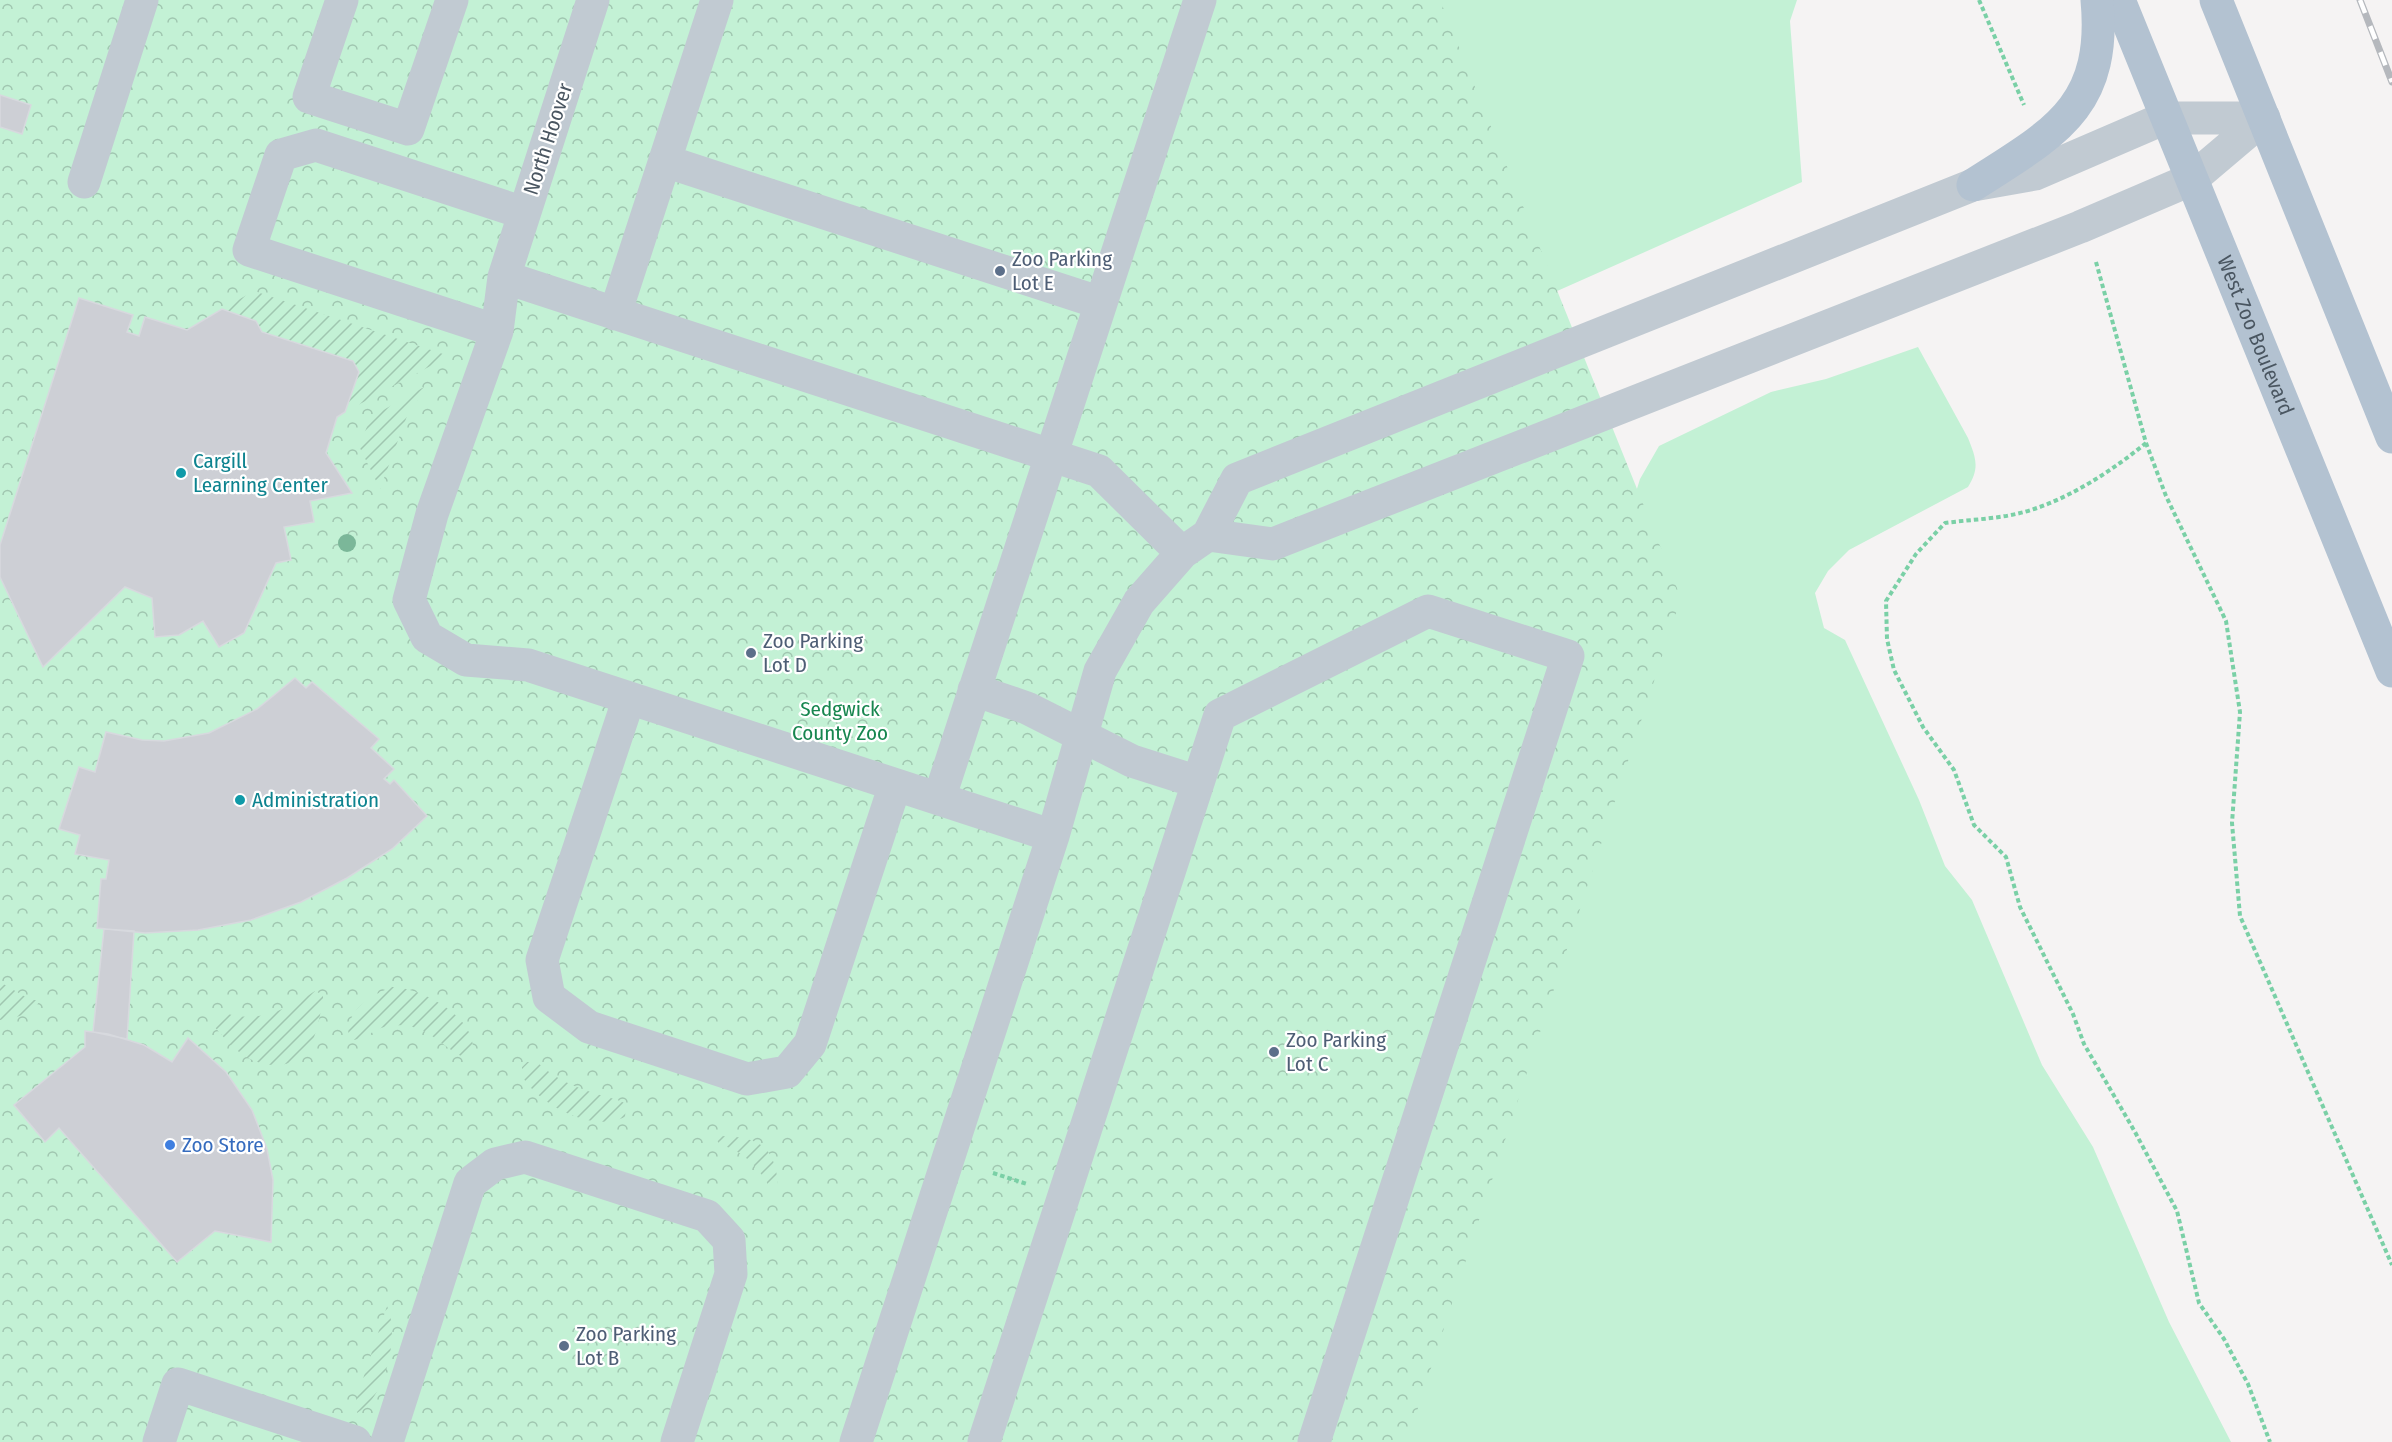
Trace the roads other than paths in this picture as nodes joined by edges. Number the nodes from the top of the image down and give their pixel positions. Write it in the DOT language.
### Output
graph roads {
  1 [pos="142,0"];
  2 [pos="342,0"];
  3 [pos="452,0"];
  4 [pos="592,0"];
  5 [pos="717,0"];
  6 [pos="1200,0"];
  7 [pos="2097,0"];
  8 [pos="2119,0"];
  9 [pos="2216,0"];
  10 [pos="358,113"];
  11 [pos="2165,118"];
  12 [pos="2264,118"];
  13 [pos="344,154"];
  14 [pos="665,160"];
  15 [pos="2192,179"];
  16 [pos="84,182"];
  17 [pos="1973,185"];
  18 [pos="524,213"];
  19 [pos="504,278"];
  20 [pos="1101,303"];
  21 [pos="615,314"];
  22 [pos="497,331"];
  23 [pos="2392,437"];
  24 [pos="1051,455"];
  25 [pos="1195,544"];
  26 [pos="2392,671"];
  27 [pos="974,690"];
  28 [pos="629,698"];
  29 [pos="1082,736"];
  30 [pos="1198,782"];
  31 [pos="896,785"];
  32 [pos="939,799"];
  33 [pos="1053,837"];
  34 [pos="159,1442"];
  35 [pos="355,1442"];
  36 [pos="387,1442"];
  37 [pos="677,1442"];
  38 [pos="856,1442"];
  39 [pos="984,1442"];
  40 [pos="1314,1442"];
  1 -- 16 [label="street"];
  2 -- 10 [label="street"];
  3 -- 10 [label="street"];
  4 -- 18 [label="street, North Hoover"];
  5 -- 14 [label="street"];
  6 -- 20 [label="street"];
  7 -- 17 [label="main road"];
  8 -- 11 [label="main road, West Zoo Boulevard"];
  9 -- 12 [label="main road"];
  10 -- 13 [label="street"];
  11 -- 12 [label="street"];
  11 -- 15 [label="main road, West Zoo Boulevard"];
  11 -- 17 [label="street"];
  12 -- 15 [label="street"];
  12 -- 23 [label="main road"];
  13 -- 18 [label="street"];
  13 -- 22 [label="street"];
  14 -- 20 [label="street"];
  14 -- 21 [label="street"];
  15 -- 25 [label="street"];
  15 -- 26 [label="main road, West Zoo Boulevard"];
  17 -- 25 [label="street"];
  18 -- 19 [label="street, North Hoover"];
  19 -- 21 [label="street"];
  19 -- 22 [label="street, North Hoover"];
  20 -- 24 [label="street"];
  21 -- 24 [label="street"];
  22 -- 28 [label="street, North Hoover"];
  24 -- 25 [label="street"];
  24 -- 27 [label="street"];
  25 -- 29 [label="street"];
  27 -- 29 [label="street"];
  27 -- 32 [label="street"];
  28 -- 31 [label="street, North Hoover"];
  28 -- 31 [label="street"];
  29 -- 30 [label="street"];
  29 -- 33 [label="street"];
  30 -- 39 [label="street"];
  30 -- 40 [label="street"];
  31 -- 32 [label="street, North Hoover"];
  32 -- 33 [label="street, North Hoover"];
  33 -- 38 [label="street"];
  34 -- 35 [label="street"];
  36 -- 37 [label="street"];
}
